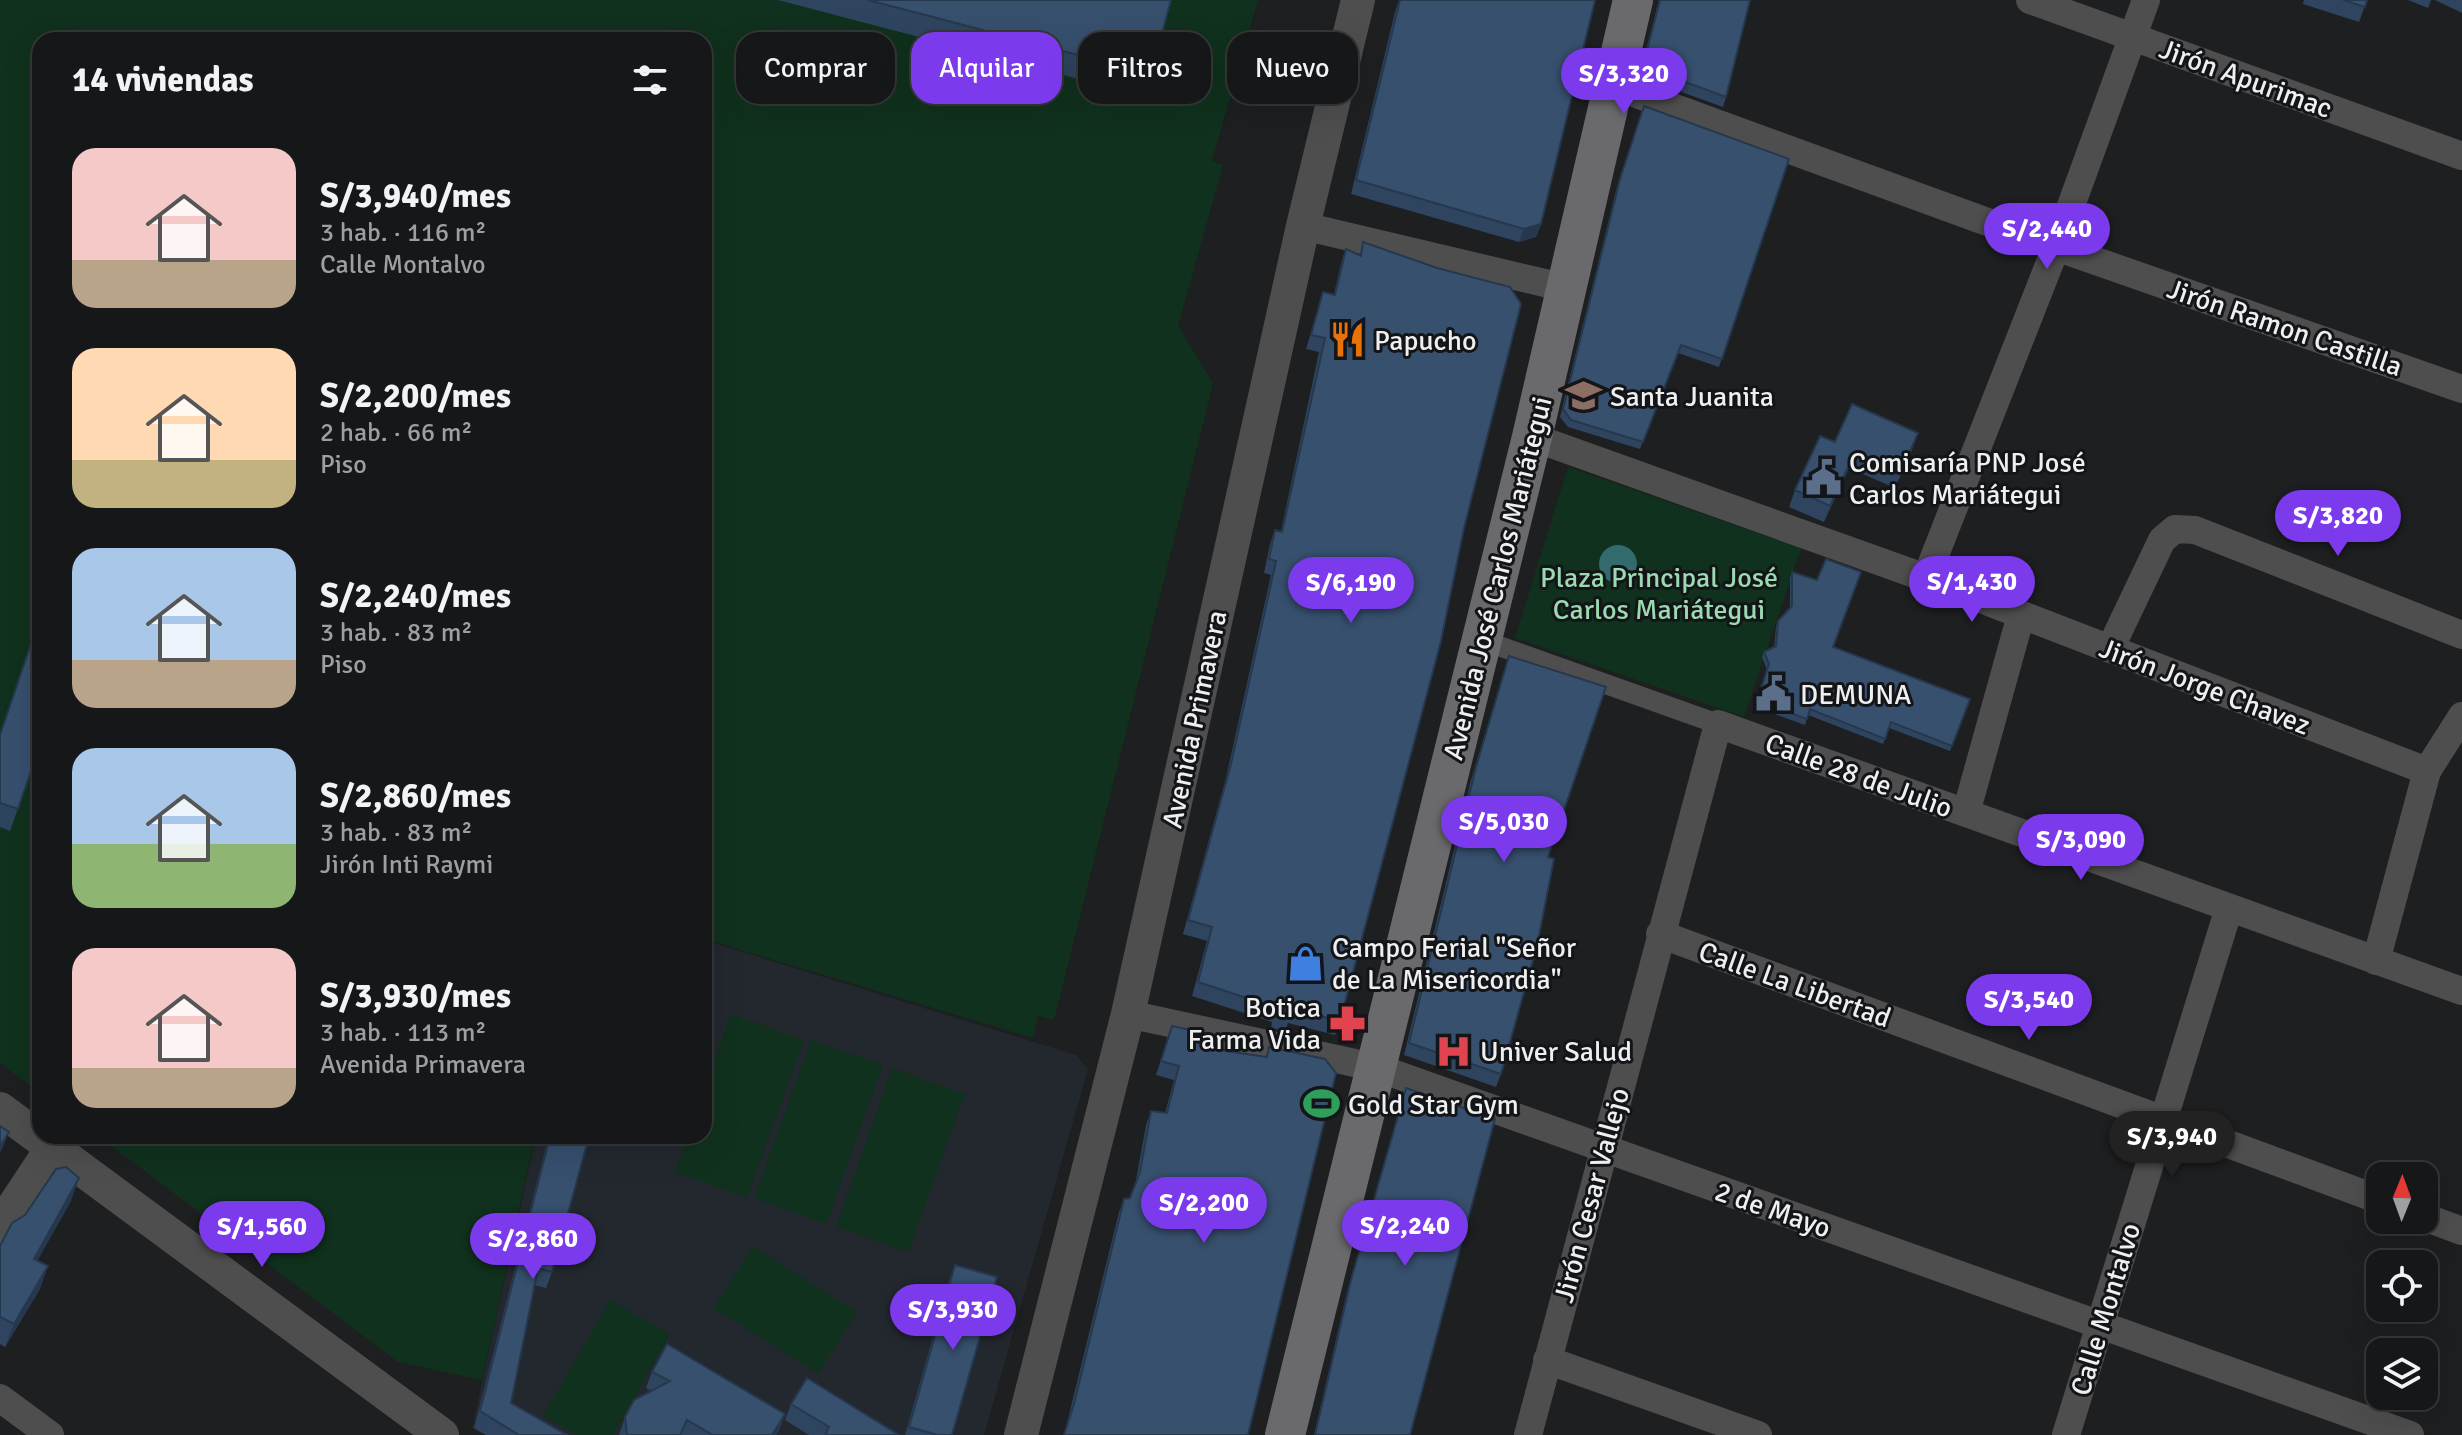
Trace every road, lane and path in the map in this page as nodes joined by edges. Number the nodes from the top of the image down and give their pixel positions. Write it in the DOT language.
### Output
graph roads {
  1 [pos="1358,0"];
  2 [pos="1633,0"];
  3 [pos="2030,0"];
  4 [pos="2146,0"];
  5 [pos="2131,37"];
  6 [pos="1612,85"];
  7 [pos="2462,156"];
  8 [pos="1303,226"];
  9 [pos="2056,247"];
  10 [pos="1566,288"];
  11 [pos="2462,389"];
  12 [pos="1532,437"];
  13 [pos="1926,578"];
  14 [pos="2021,615"];
  15 [pos="2462,635"];
  16 [pos="1482,640"];
  17 [pos="2110,649"];
  18 [pos="2462,716"];
  19 [pos="1718,724"];
  20 [pos="2427,771"];
  21 [pos="1966,813"];
  22 [pos="2229,908"];
  23 [pos="1660,934"];
  24 [pos="2376,961"];
  25 [pos="2462,991"];
  26 [pos="1128,1014"];
  27 [pos="1378,1068"];
  28 [pos="0,1109"];
  29 [pos="2164,1120"];
  30 [pos="32,1135"];
  31 [pos="44,1144"];
  32 [pos="1603,1149"];
  33 [pos="51,1150"];
  34 [pos="2366,1195"];
  35 [pos="2438,1222"];
  36 [pos="0,1227"];
  37 [pos="2462,1231"];
  38 [pos="2099,1324"];
  39 [pos="1547,1360"];
  40 [pos="0,1398"];
  41 [pos="401,1424"];
  42 [pos="50,1435"];
  43 [pos="442,1435"];
  44 [pos="1021,1435"];
  45 [pos="1285,1435"];
  46 [pos="1528,1435"];
  47 [pos="1758,1435"];
  48 [pos="2066,1435"];
  49 [pos="2410,1435"];
  1 -- 8 [label="street, Avenida Primavera"];
  2 -- 6 [label="main road, Avenida José Carlos Mariátegui"];
  3 -- 5 [label="street, Jirón Apurimac"];
  4 -- 5 [label="street"];
  5 -- 7 [label="street, Jirón Apurimac"];
  5 -- 9 [label="street"];
  6 -- 9 [label="street, Jirón Ramon Castilla"];
  6 -- 10 [label="main road, Avenida José Carlos Mariátegui"];
  8 -- 10 [label="street"];
  8 -- 26 [label="street, Avenida Primavera"];
  9 -- 11 [label="street, Jirón Ramon Castilla"];
  9 -- 13 [label="street"];
  10 -- 12 [label="main road, Avenida José Carlos Mariátegui"];
  12 -- 13 [label="street, Jirón Jorge Chavez"];
  12 -- 16 [label="main road, Avenida José Carlos Mariátegui"];
  13 -- 14 [label="street, Jirón Jorge Chavez"];
  14 -- 17 [label="street, Jirón Jorge Chavez"];
  14 -- 21 [label="street"];
  15 -- 17 [label="street"];
  16 -- 19 [label="street, Calle 28 de Julio"];
  16 -- 27 [label="main road, Avenida José Carlos Mariátegui"];
  17 -- 20 [label="street, Jirón Jorge Chavez"];
  18 -- 20 [label="street"];
  19 -- 21 [label="street, Calle 28 de Julio"];
  19 -- 23 [label="street, Jirón Cesar Vallejo"];
  20 -- 24 [label="street"];
  21 -- 22 [label="street, Calle 28 de Julio"];
  22 -- 24 [label="street, Calle 28 de Julio"];
  22 -- 29 [label="street, Calle Montalvo"];
  23 -- 29 [label="street, Calle La Libertad"];
  23 -- 32 [label="street, Jirón Cesar Vallejo"];
  24 -- 25 [label="street, Calle 28 de Julio"];
  26 -- 27 [label="street, 2 de Mayo"];
  26 -- 44 [label="street, Avenida Primavera"];
  27 -- 32 [label="street, 2 de Mayo"];
  27 -- 45 [label="main road, Avenida José Carlos Mariátegui"];
  28 -- 30 [label="street"];
  29 -- 34 [label="street, Calle La Libertad"];
  29 -- 38 [label="street, Calle Montalvo"];
  31 -- 33 [label="street"];
  32 -- 38 [label="street, 2 de Mayo"];
  32 -- 39 [label="street, Jirón Cesar Vallejo"];
  33 -- 36 [label="street"];
  33 -- 41 [label="street"];
  35 -- 37 [label="street"];
  38 -- 48 [label="street, Calle Montalvo"];
  38 -- 49 [label="street, 2 de Mayo"];
  39 -- 46 [label="street, Jirón Cesar Vallejo"];
  39 -- 47 [label="street"];
  40 -- 42 [label="street"];
  41 -- 43 [label="street"];
}
